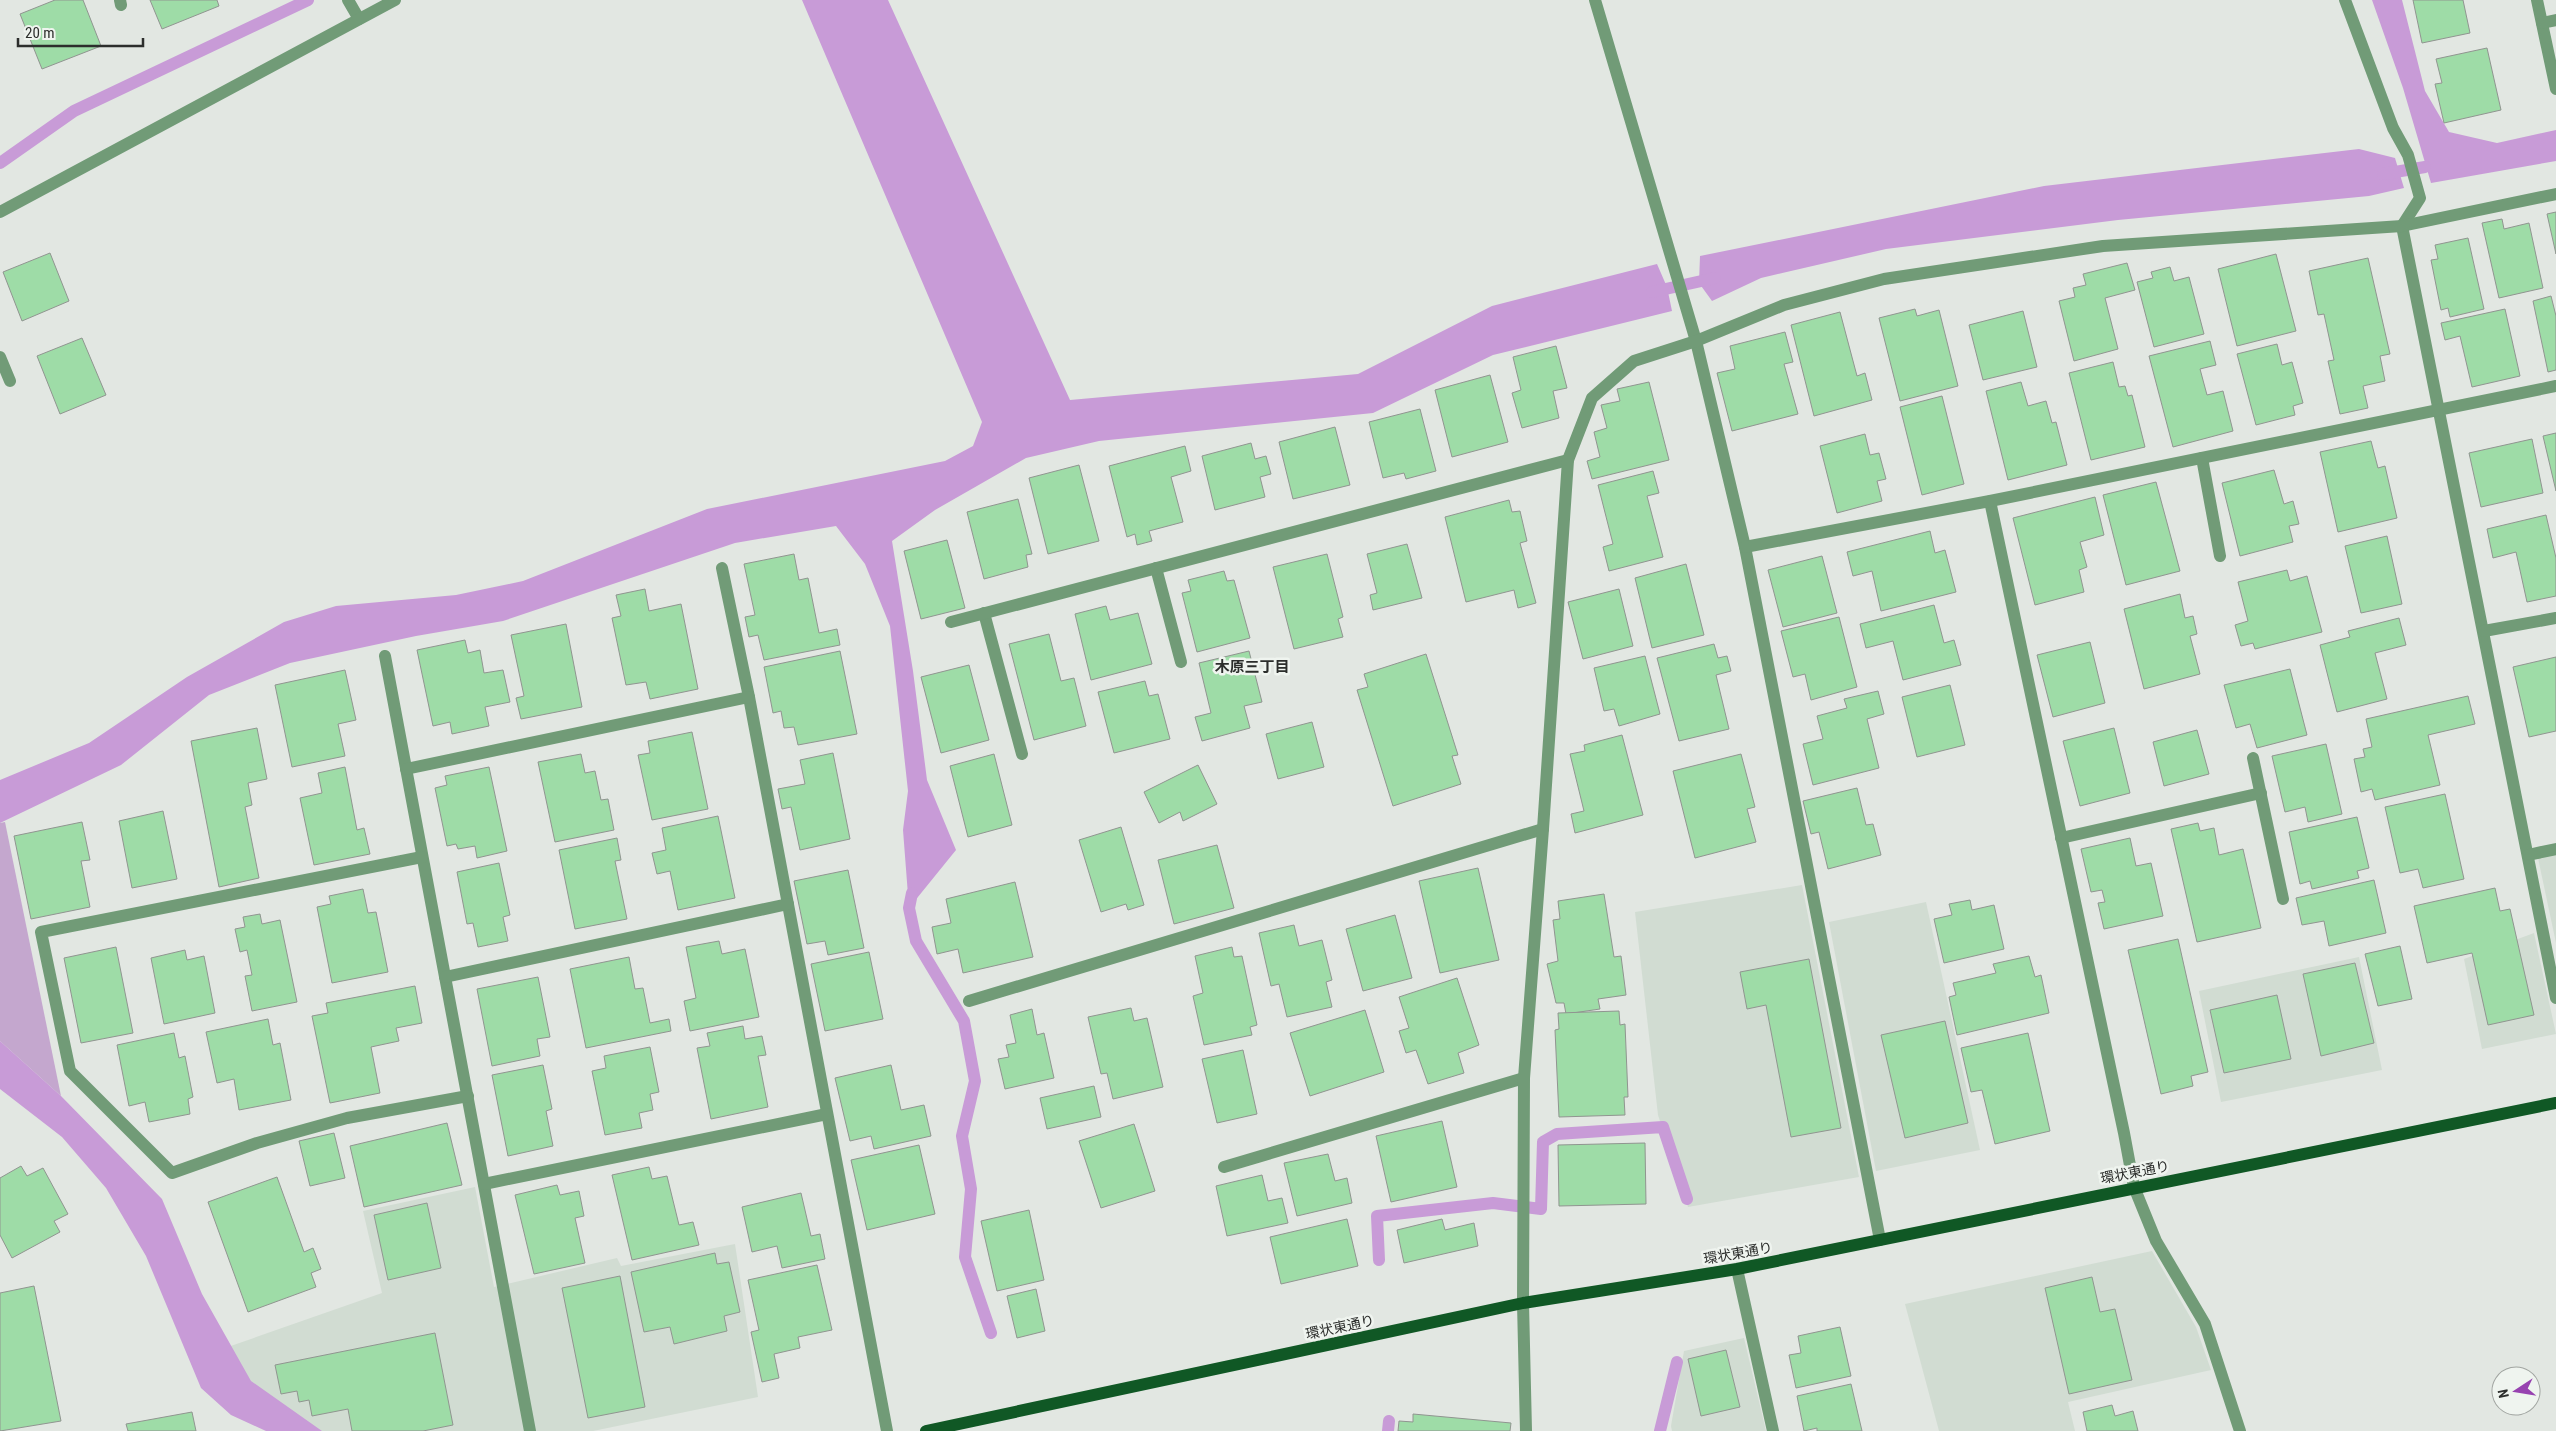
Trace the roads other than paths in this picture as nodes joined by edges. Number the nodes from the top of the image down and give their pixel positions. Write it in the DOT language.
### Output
graph roads {
  1 [pos="348,0"];
  2 [pos="395,0"];
  3 [pos="1595,0"];
  4 [pos="2345,0"];
  5 [pos="2537,0"];
  6 [pos="359,19"];
  7 [pos="2556,20"];
  8 [pos="2542,23"];
  9 [pos="2556,89"];
  10 [pos="2556,194"];
  11 [pos="0,212"];
  12 [pos="2402,226"];
  13 [pos="1696,341"];
  14 [pos="0,357"];
  15 [pos="10,381"];
  16 [pos="2556,386"];
  17 [pos="2440,411"];
  18 [pos="2202,458"];
  19 [pos="1568,460"];
  20 [pos="1990,501"];
  21 [pos="1745,546"];
  22 [pos="2220,556"];
  23 [pos="722,568"];
  24 [pos="1156,568"];
  25 [pos="984,613"];
  26 [pos="2556,618"];
  27 [pos="951,622"];
  28 [pos="2484,631"];
  29 [pos="385,656"];
  30 [pos="1182,662"];
  31 [pos="749,697"];
  32 [pos="1022,754"];
  33 [pos="2253,758"];
  34 [pos="406,770"];
  35 [pos="2261,793"];
  36 [pos="1544,829"];
  37 [pos="2062,838"];
  38 [pos="2556,849"];
  39 [pos="2528,855"];
  40 [pos="422,857"];
  41 [pos="2283,899"];
  42 [pos="788,904"];
  43 [pos="445,977"];
  44 [pos="2556,998"];
  45 [pos="969,1001"];
  46 [pos="1524,1078"];
  47 [pos="468,1096"];
  48 [pos="2556,1103"];
  49 [pos="827,1114"];
  50 [pos="1224,1167"];
  51 [pos="484,1184"];
  52 [pos="2134,1187"];
  53 [pos="1880,1240"];
  54 [pos="1737,1269"];
  55 [pos="1523,1303"];
  56 [pos="941,1429"];
  57 [pos="530,1431"];
  58 [pos="887,1431"];
  59 [pos="926,1431"];
  60 [pos="1526,1431"];
  61 [pos="1773,1431"];
  62 [pos="2240,1431"];
  1 -- 6 [label="street"];
  2 -- 6 [label="street"];
  3 -- 13 [label="street"];
  4 -- 12 [label="street"];
  5 -- 8 [label="street"];
  6 -- 11 [label="street"];
  7 -- 8 [label="street"];
  8 -- 9 [label="street"];
  10 -- 12 [label="street"];
  12 -- 13 [label="street"];
  12 -- 17 [label="street"];
  13 -- 19 [label="street"];
  13 -- 21 [label="street"];
  14 -- 15 [label="street"];
  16 -- 17 [label="street"];
  17 -- 18 [label="street"];
  17 -- 28 [label="street"];
  18 -- 20 [label="street"];
  18 -- 22 [label="street"];
  19 -- 24 [label="street"];
  19 -- 36 [label="street"];
  20 -- 21 [label="street"];
  20 -- 37 [label="street"];
  21 -- 53 [label="street"];
  23 -- 31 [label="street"];
  24 -- 25 [label="street"];
  24 -- 30 [label="street"];
  25 -- 27 [label="street"];
  25 -- 32 [label="street"];
  26 -- 28 [label="street"];
  28 -- 39 [label="street"];
  29 -- 34 [label="street"];
  31 -- 34 [label="street"];
  31 -- 42 [label="street"];
  33 -- 35 [label="street"];
  34 -- 40 [label="street"];
  35 -- 37 [label="street"];
  35 -- 41 [label="street"];
  36 -- 45 [label="street"];
  36 -- 46 [label="street"];
  37 -- 52 [label="street"];
  38 -- 39 [label="street"];
  39 -- 44 [label="street"];
  40 -- 43 [label="street"];
  40 -- 47 [label="street"];
  42 -- 43 [label="street"];
  42 -- 49 [label="street"];
  43 -- 47 [label="street"];
  46 -- 50 [label="street"];
  46 -- 55 [label="street"];
  47 -- 51 [label="street"];
  48 -- 52 [label="main road, 環状東通り"];
  49 -- 51 [label="street"];
  49 -- 58 [label="street"];
  51 -- 57 [label="street"];
  52 -- 53 [label="main road, 環状東通り"];
  52 -- 62 [label="street"];
  53 -- 54 [label="main road, 環状東通り"];
  54 -- 55 [label="main road, 環状東通り"];
  54 -- 61 [label="street"];
  55 -- 56 [label="main road, 環状東通り"];
  55 -- 60 [label="street"];
  56 -- 59 [label="main road, 環状東通り"];
}
